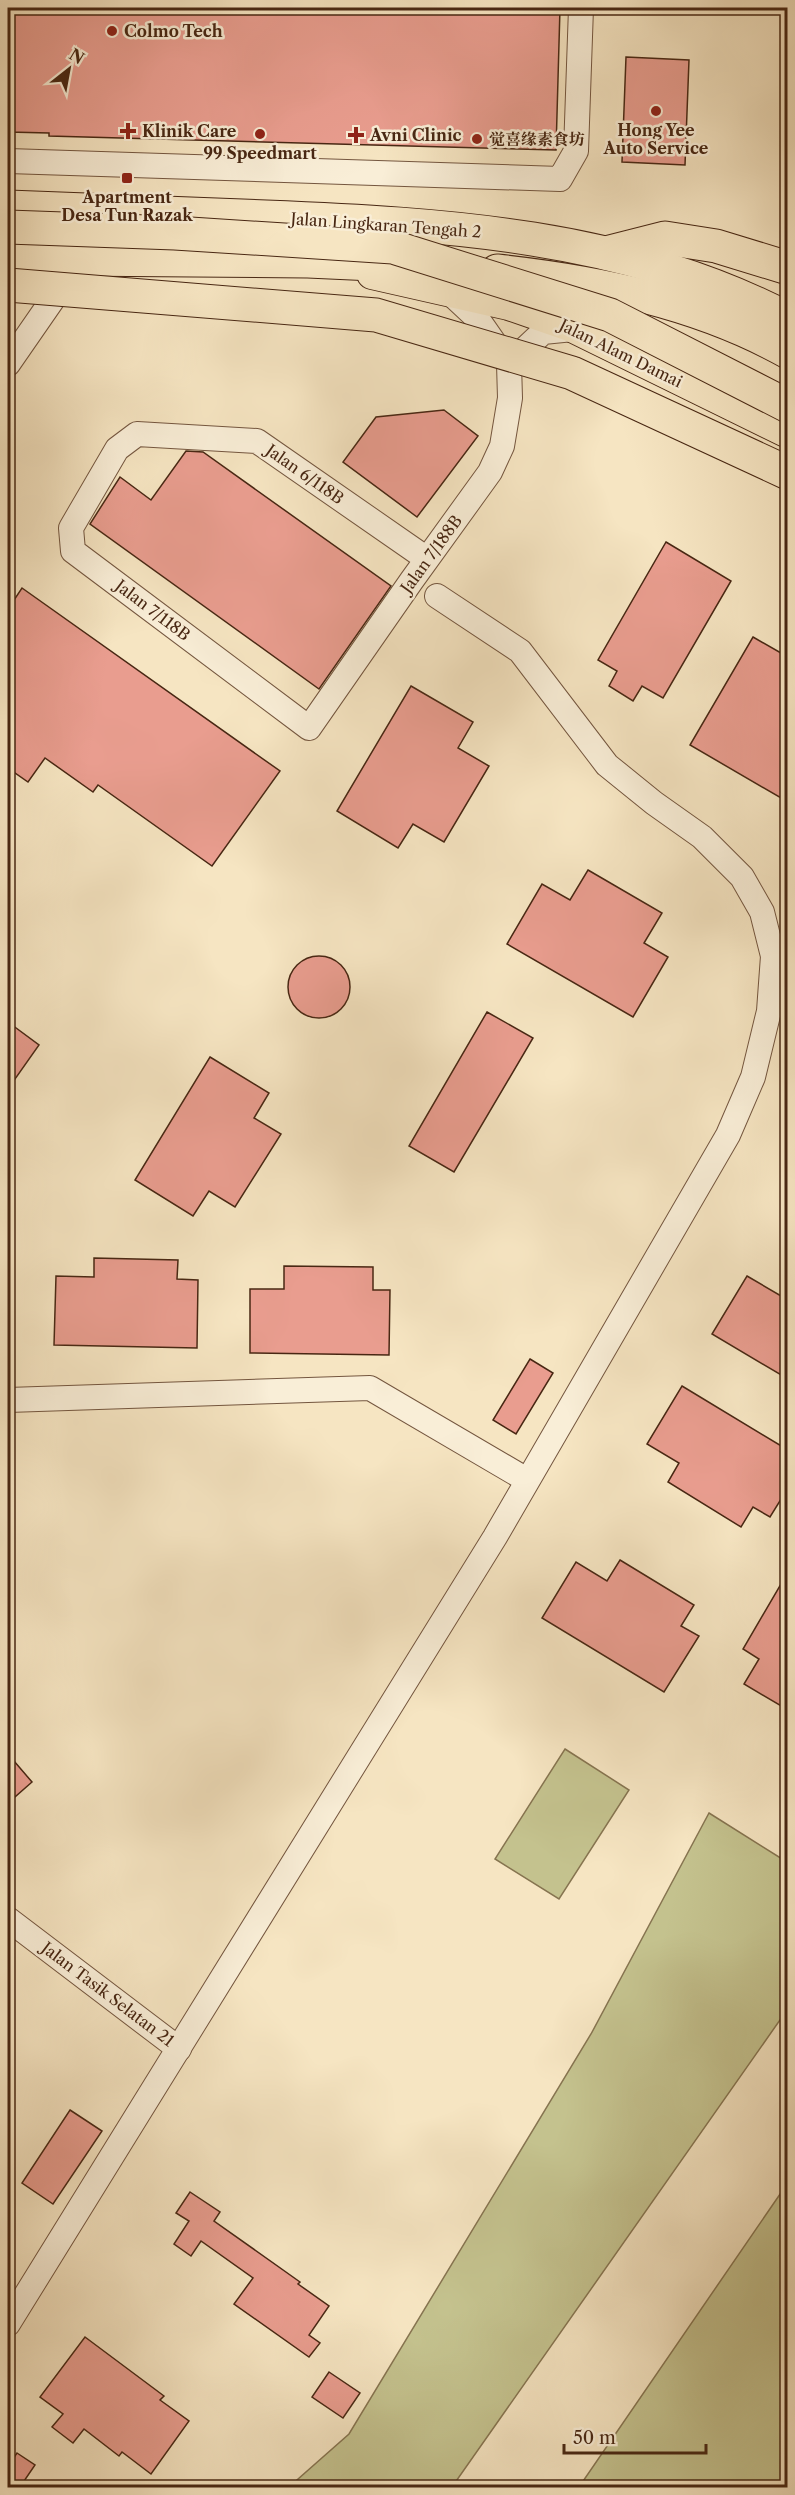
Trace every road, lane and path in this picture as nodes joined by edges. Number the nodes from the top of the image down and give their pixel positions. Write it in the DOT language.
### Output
graph roads {
  1 [pos="580,8"];
  2 [pos="8,161"];
  3 [pos="8,207"];
  4 [pos="8,227"];
  5 [pos="605,253"];
  6 [pos="8,255"];
  7 [pos="67,259"];
  8 [pos="308,261"];
  9 [pos="788,268"];
  10 [pos="8,285"];
  11 [pos="447,290"];
  12 [pos="768,319"];
  13 [pos="575,328"];
  14 [pos="788,352"];
  15 [pos="8,364"];
  16 [pos="509,364"];
  17 [pos="788,406"];
  18 [pos="788,433"];
  19 [pos="108,464"];
  20 [pos="788,473"];
  21 [pos="427,559"];
  22 [pos="436,596"];
  23 [pos="309,728"];
  24 [pos="8,1401"];
  25 [pos="527,1480"];
  26 [pos="8,1919"];
  27 [pos="179,2049"];
  28 [pos="8,2324"];
  1 -- 2 [label="street"];
  3 -- 5 [label="highway, Jalan Lingkaran Tengah 2"];
  4 -- 17 [label="highway, bridge"];
  5 -- 9 [label="highway"];
  5 -- 12 [label="highway, Jalan Lingkaran Tengah 2"];
  6 -- 7 [label="highway, Jalan Lingkaran Tengah 2"];
  7 -- 8 [label="highway, Jalan Lingkaran Tengah 2"];
  7 -- 15 [label="street"];
  8 -- 11 [label="main road, Jalan Alam Damai"];
  8 -- 12 [label="highway, Jalan Lingkaran Tengah 2"];
  10 -- 20 [label="highway, bridge"];
  11 -- 13 [label="main road, Jalan Alam Damai"];
  11 -- 16 [label="street"];
  12 -- 14 [label="highway, Jalan Lingkaran Tengah 2"];
  13 -- 16 [label="street"];
  13 -- 18 [label="main road, Jalan Alam Damai"];
  16 -- 21 [label="street, Jalan 7/188B"];
  19 -- 21 [label="street, Jalan 6/118B"];
  19 -- 23 [label="street, Jalan 7/118B"];
  21 -- 23 [label="street, Jalan 7/188B"];
  22 -- 25 [label="street"];
  24 -- 25 [label="street"];
  25 -- 27 [label="street"];
  26 -- 27 [label="street, Jalan Tasik Selatan 21"];
  27 -- 28 [label="street"];
}
